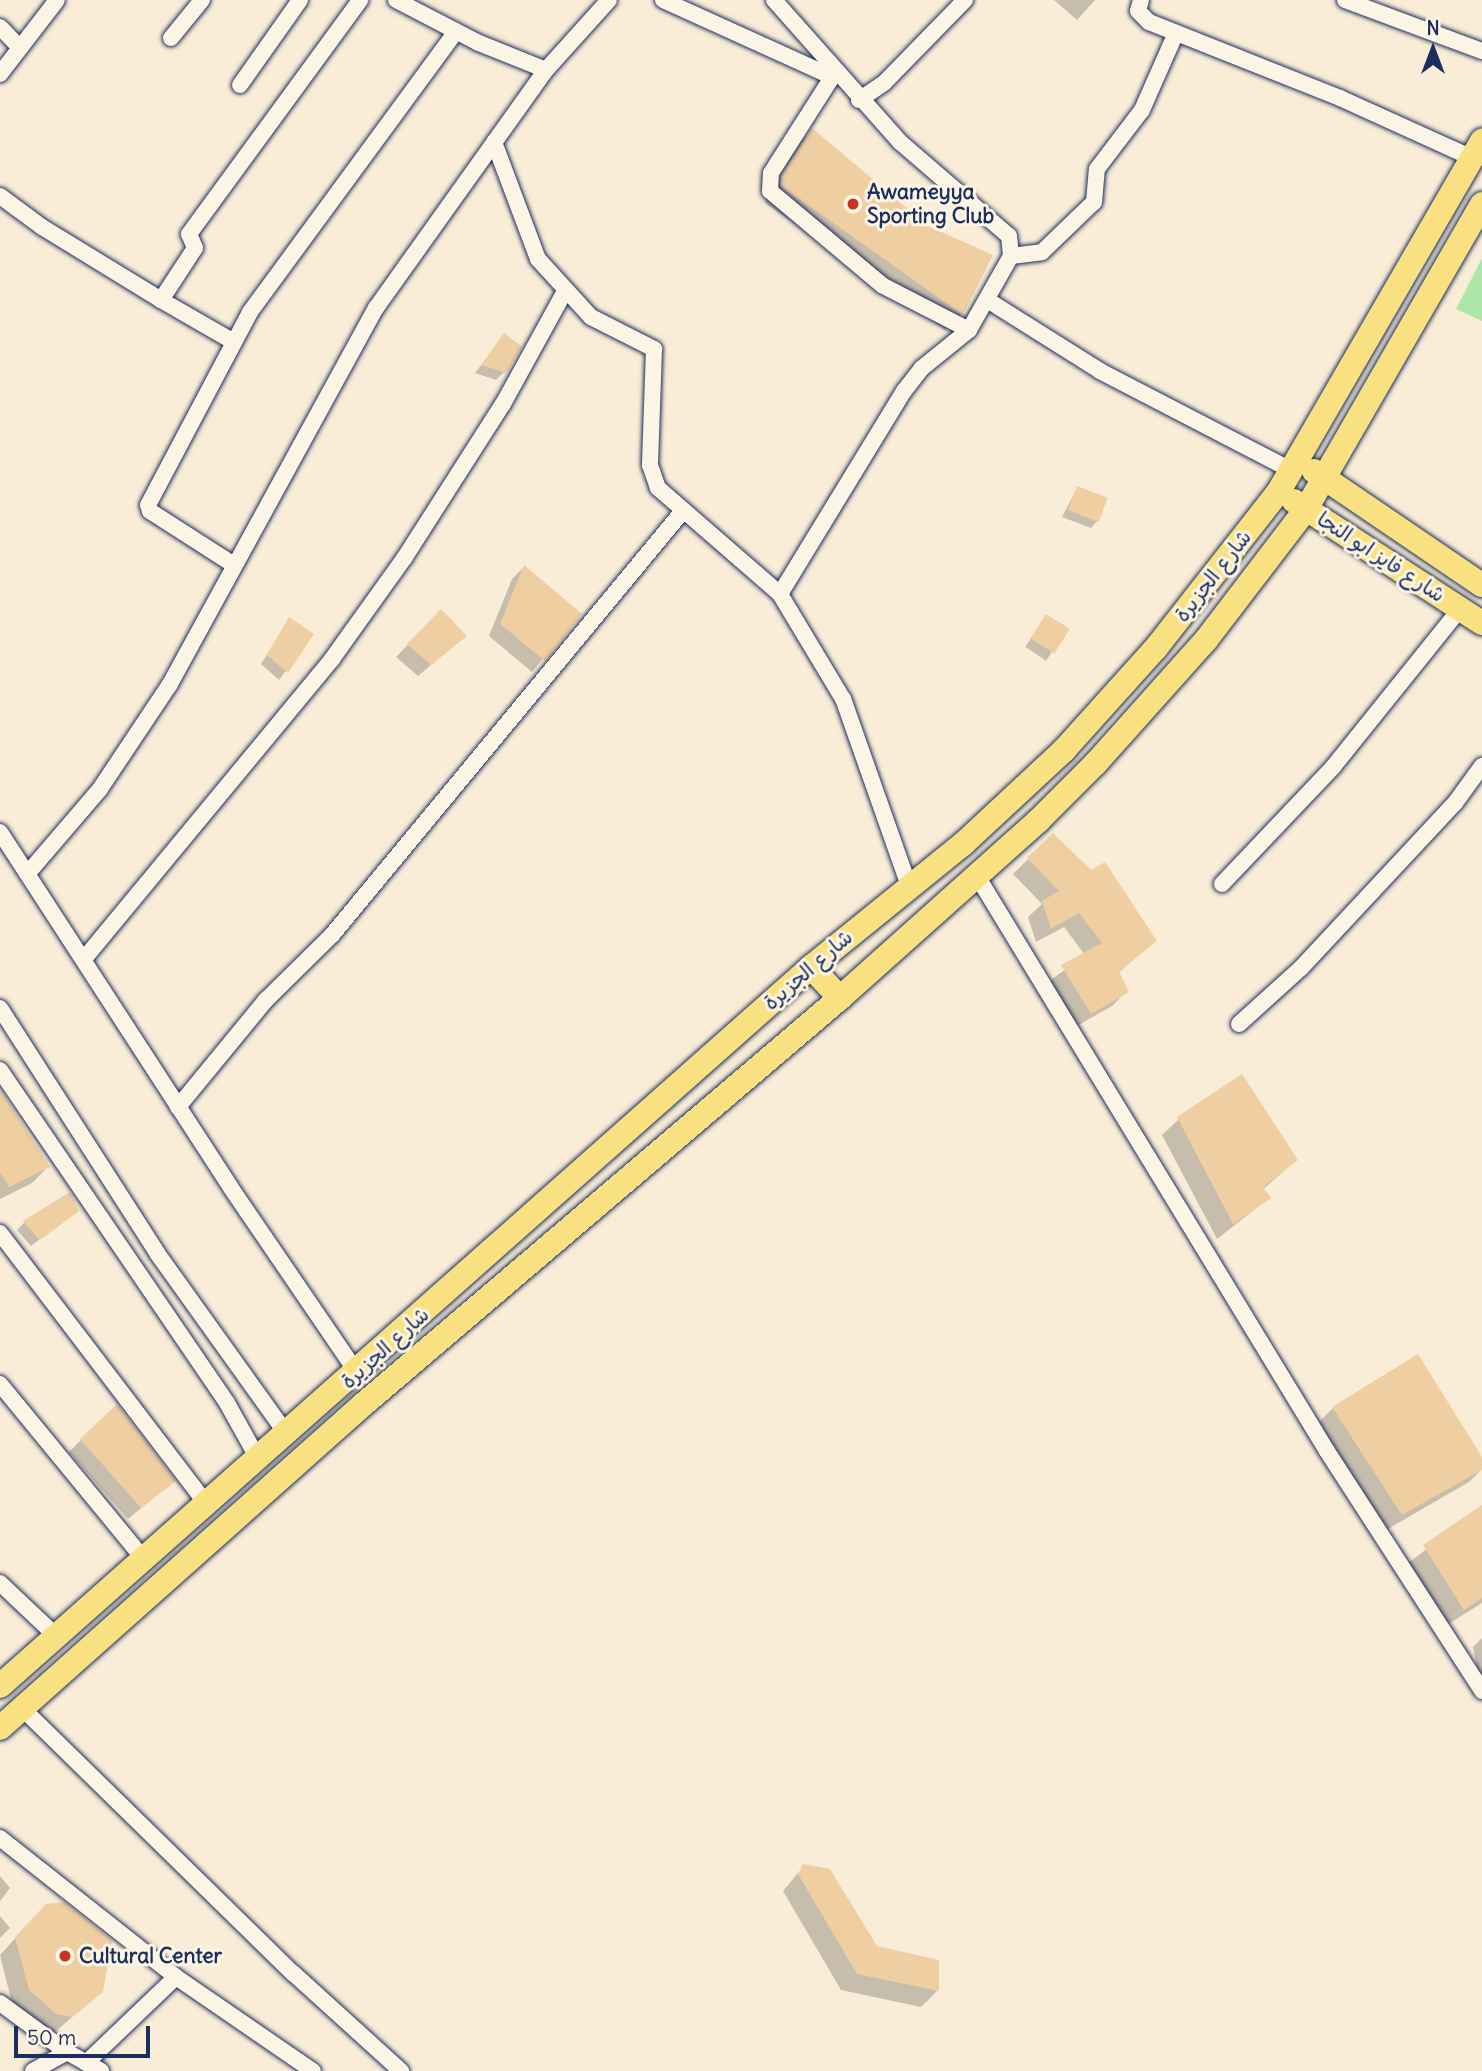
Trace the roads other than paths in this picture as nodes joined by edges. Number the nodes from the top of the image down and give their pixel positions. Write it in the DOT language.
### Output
graph roads {
  1 [pos="57,0"];
  2 [pos="202,0"];
  3 [pos="300,0"];
  4 [pos="360,0"];
  5 [pos="396,0"];
  6 [pos="609,0"];
  7 [pos="663,0"];
  8 [pos="774,0"];
  9 [pos="965,0"];
  10 [pos="1141,0"];
  11 [pos="1345,0"];
  12 [pos="0,27"];
  13 [pos="456,32"];
  14 [pos="1175,33"];
  15 [pos="171,38"];
  16 [pos="20,48"];
  17 [pos="1482,51"];
  18 [pos="546,70"];
  19 [pos="0,74"];
  20 [pos="834,74"];
  21 [pos="240,85"];
  22 [pos="859,100"];
  23 [pos="495,142"];
  24 [pos="1477,150"];
  25 [pos="0,196"];
  26 [pos="1482,204"];
  27 [pos="1011,256"];
  28 [pos="565,291"];
  29 [pos="162,300"];
  30 [pos="989,301"];
  31 [pos="969,330"];
  32 [pos="234,342"];
  33 [pos="1296,466"];
  34 [pos="1326,479"];
  35 [pos="1279,492"];
  36 [pos="1306,509"];
  37 [pos="682,512"];
  38 [pos="234,565"];
  39 [pos="1482,585"];
  40 [pos="780,594"];
  41 [pos="1460,609"];
  42 [pos="1482,623"];
  43 [pos="1482,766"];
  44 [pos="0,832"];
  45 [pos="28,873"];
  46 [pos="977,876"];
  47 [pos="1222,884"];
  48 [pos="909,887"];
  49 [pos="84,959"];
  50 [pos="811,967"];
  51 [pos="840,998"];
  52 [pos="0,1008"];
  53 [pos="1239,1024"];
  54 [pos="0,1070"];
  55 [pos="178,1107"];
  56 [pos="0,1233"];
  57 [pos="358,1372"];
  58 [pos="388,1383"];
  59 [pos="0,1384"];
  60 [pos="365,1403"];
  61 [pos="286,1433"];
  62 [pos="257,1457"];
  63 [pos="206,1503"];
  64 [pos="143,1558"];
  65 [pos="0,1583"];
  66 [pos="56,1636"];
  67 [pos="0,1686"];
  68 [pos="1482,1691"];
  69 [pos="8,1715"];
  70 [pos="0,1838"];
  71 [pos="176,1977"];
  72 [pos="0,2003"];
  73 [pos="67,2052"];
  74 [pos="86,2063"];
  75 [pos="33,2071"];
  76 [pos="101,2071"];
  77 [pos="313,2071"];
  78 [pos="401,2071"];
  1 -- 16 [label="street"];
  2 -- 15 [label="street"];
  3 -- 21 [label="street"];
  4 -- 29 [label="street"];
  5 -- 13 [label="street"];
  6 -- 18 [label="street"];
  7 -- 20 [label="street"];
  8 -- 20 [label="street"];
  9 -- 22 [label="street"];
  10 -- 14 [label="street"];
  11 -- 17 [label="street"];
  12 -- 16 [label="street"];
  13 -- 18 [label="street"];
  13 -- 32 [label="street"];
  14 -- 24 [label="street"];
  14 -- 27 [label="street"];
  16 -- 19 [label="street"];
  18 -- 23 [label="street"];
  20 -- 22 [label="street"];
  20 -- 31 [label="street"];
  22 -- 27 [label="street"];
  23 -- 28 [label="street"];
  23 -- 38 [label="street"];
  24 -- 33 [label="main road, شارع الجزيرة"];
  25 -- 29 [label="street"];
  26 -- 34 [label="main road, شارع الجزيرة"];
  27 -- 30 [label="street"];
  28 -- 37 [label="street"];
  28 -- 49 [label="street"];
  29 -- 32 [label="street"];
  30 -- 31 [label="street"];
  30 -- 33 [label="street"];
  31 -- 40 [label="street"];
  32 -- 38 [label="street"];
  33 -- 34 [label="main road, شارع فايز ابو النجا"];
  33 -- 35 [label="main road, شارع الجزيرة"];
  34 -- 36 [label="main road, شارع الجزيرة"];
  34 -- 39 [label="main road, شارع فايز ابو النجا"];
  35 -- 36 [label="main road, شارع فايز ابو النجا"];
  35 -- 48 [label="main road, شارع الجزيرة"];
  36 -- 41 [label="main road, شارع فايز ابو النجا"];
  36 -- 46 [label="main road, شارع الجزيرة"];
  37 -- 40 [label="street"];
  37 -- 55 [label="street"];
  38 -- 45 [label="street"];
  40 -- 48 [label="street"];
  41 -- 42 [label="main road, شارع فايز ابو النجا"];
  41 -- 47 [label="street"];
  43 -- 53 [label="street"];
  44 -- 45 [label="street"];
  45 -- 49 [label="street"];
  46 -- 51 [label="main road, شارع الجزيرة"];
  46 -- 68 [label="street"];
  48 -- 50 [label="main road, شارع الجزيرة"];
  49 -- 55 [label="street"];
  50 -- 51 [label="main road"];
  50 -- 57 [label="main road, شارع الجزيرة"];
  51 -- 58 [label="main road, شارع الجزيرة"];
  52 -- 61 [label="street"];
  54 -- 62 [label="street"];
  55 -- 57 [label="street"];
  56 -- 63 [label="street"];
  57 -- 58 [label="main road"];
  57 -- 60 [label="main road"];
  57 -- 61 [label="main road, شارع الجزيرة"];
  58 -- 60 [label="main road, شارع الجزيرة"];
  59 -- 64 [label="street"];
  60 -- 69 [label="main road, شارع الجزيرة"];
  61 -- 62 [label="main road, شارع الجزيرة"];
  62 -- 63 [label="main road, شارع الجزيرة"];
  63 -- 64 [label="main road, شارع الجزيرة"];
  64 -- 66 [label="main road, شارع الجزيرة"];
  65 -- 66 [label="street"];
  66 -- 67 [label="main road, شارع الجزيرة"];
  69 -- 78 [label="street"];
  70 -- 71 [label="street"];
  71 -- 74 [label="street"];
  71 -- 77 [label="street"];
  72 -- 73 [label="street"];
  73 -- 74 [label="street"];
  73 -- 75 [label="street"];
  74 -- 76 [label="street"];
}
